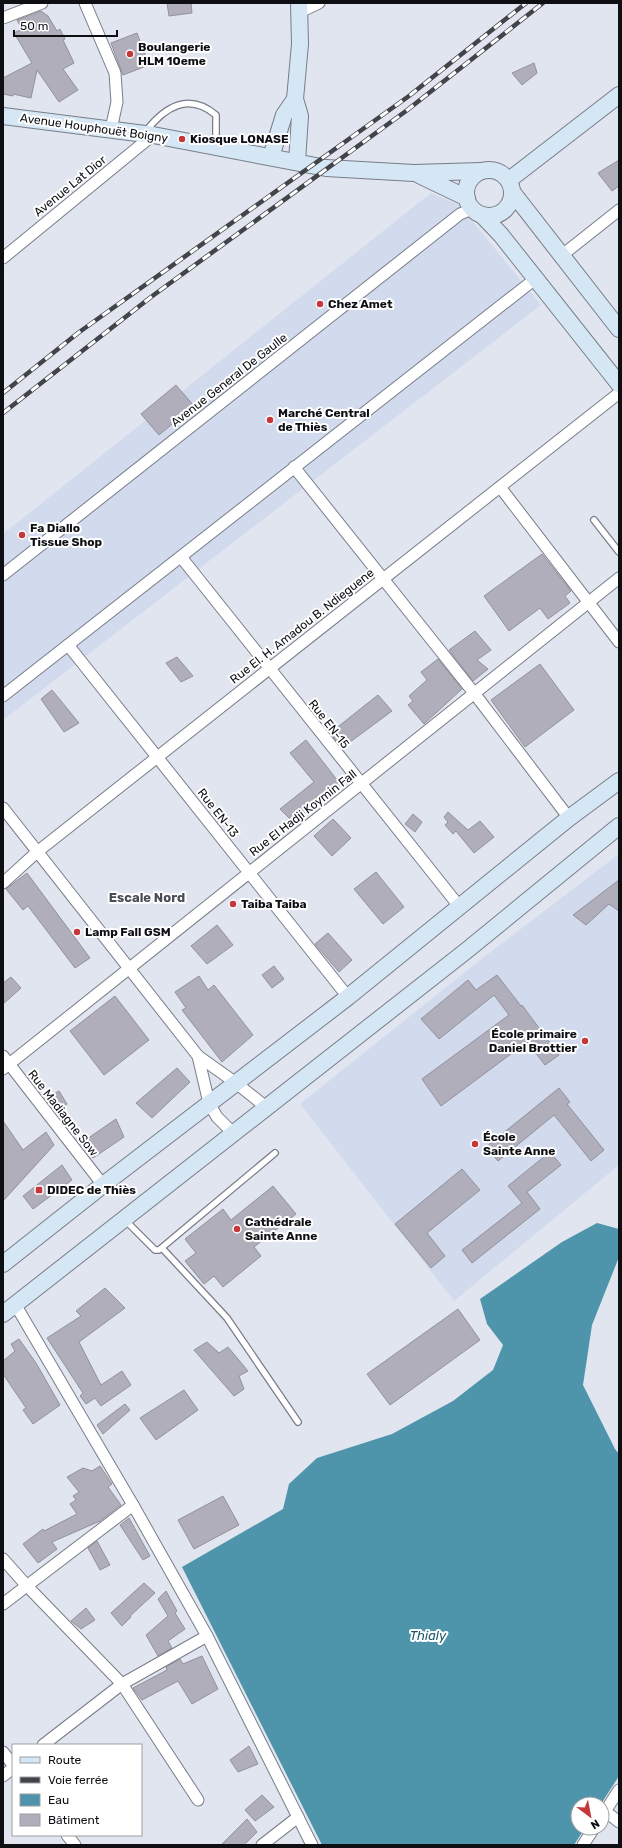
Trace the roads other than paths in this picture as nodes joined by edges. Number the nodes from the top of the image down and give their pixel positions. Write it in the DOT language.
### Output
graph roads {
  1 [pos="42,3"];
  2 [pos="85,3"];
  3 [pos="319,3"];
  4 [pos="298,8"];
  5 [pos="3,18"];
  6 [pos="619,95"];
  7 [pos="295,99"];
  8 [pos="3,116"];
  9 [pos="111,129"];
  10 [pos="148,134"];
  11 [pos="216,147"];
  12 [pos="272,157"];
  13 [pos="297,162"];
  14 [pos="481,171"];
  15 [pos="414,172"];
  16 [pos="511,187"];
  17 [pos="474,207"];
  18 [pos="619,210"];
  19 [pos="561,256"];
  20 [pos="3,258"];
  21 [pos="535,279"];
  22 [pos="619,329"];
  23 [pos="619,384"];
  24 [pos="619,392"];
  25 [pos="294,468"];
  26 [pos="500,487"];
  27 [pos="594,520"];
  28 [pos="619,552"];
  29 [pos="181,557"];
  30 [pos="3,575"];
  31 [pos="619,578"];
  32 [pos="383,579"];
  33 [pos="588,602"];
  34 [pos="619,642"];
  35 [pos="68,645"];
  36 [pos="269,669"];
  37 [pos="474,693"];
  38 [pos="3,696"];
  39 [pos="157,757"];
  40 [pos="619,781"];
  41 [pos="360,784"];
  42 [pos="3,808"];
  43 [pos="569,818"];
  44 [pos="619,826"];
  45 [pos="37,852"];
  46 [pos="248,872"];
  47 [pos="3,882"];
  48 [pos="459,906"];
  49 [pos="128,968"];
  50 [pos="348,997"];
  51 [pos="198,1056"];
  52 [pos="5,1063"];
  53 [pos="236,1083"];
  54 [pos="209,1103"];
  55 [pos="266,1107"];
  56 [pos="233,1133"];
  57 [pos="275,1153"];
  58 [pos="103,1185"];
  59 [pos="124,1218"];
  60 [pos="162,1248"];
  61 [pos="3,1264"];
  62 [pos="9,1309"];
  63 [pos="298,1422"];
  64 [pos="133,1505"];
  65 [pos="3,1559"];
  66 [pos="27,1586"];
  67 [pos="3,1604"];
  68 [pos="207,1636"];
  69 [pos="122,1684"];
  70 [pos="44,1744"];
  71 [pos="3,1752"];
  72 [pos="12,1764"];
  73 [pos="12,1769"];
  74 [pos="3,1776"];
  75 [pos="619,1790"];
  76 [pos="198,1800"];
  77 [pos="610,1804"];
  78 [pos="298,1817"];
  79 [pos="610,1817"];
  80 [pos="619,1822"];
  81 [pos="68,1836"];
  82 [pos="589,1836"];
  83 [pos="75,1845"];
  84 [pos="262,1845"];
  85 [pos="312,1845"];
  86 [pos="583,1845"];
  1 -- 5 [label="street"];
  2 -- 9 [label="street"];
  3 -- 4 [label="street"];
  4 -- 7 [label="main road"];
  6 -- 16 [label="main road"];
  7 -- 12 [label="main road"];
  7 -- 13 [label="main road"];
  8 -- 9 [label="main road, Avenue Houphouët Boigny"];
  9 -- 10 [label="main road, Avenue Houphouët Boigny"];
  10 -- 11 [label="main road, Avenue Houphouët Boigny"];
  10 -- 11 [label="lane"];
  10 -- 20 [label="street, Avenue Lat Dior"];
  11 -- 12 [label="main road, Avenue Houphouët Boigny"];
  12 -- 13 [label="main road, Avenue Houphouët Boigny"];
  13 -- 15 [label="main road, Avenue Houphouët Boigny"];
  14 -- 15 [label="main road, Avenue Houphouët Boigny"];
  14 -- 16 [label="main road"];
  14 -- 17 [label="main road"];
  15 -- 17 [label="main road"];
  16 -- 17 [label="main road"];
  16 -- 19 [label="main road"];
  17 -- 21 [label="main road"];
  17 -- 30 [label="street, Avenue General De Gaulle"];
  18 -- 19 [label="street"];
  19 -- 22 [label="main road"];
  21 -- 23 [label="main road"];
  21 -- 25 [label="street"];
  24 -- 26 [label="street, Rue El. H. Amadou B. Ndieguene"];
  25 -- 29 [label="street"];
  25 -- 32 [label="street"];
  26 -- 32 [label="street, Rue El. H. Amadou B. Ndieguene"];
  26 -- 33 [label="street"];
  27 -- 28 [label="lane"];
  29 -- 35 [label="street"];
  29 -- 36 [label="street, Rue EN-15"];
  31 -- 33 [label="street, Rue El Hadji Koymin Fall"];
  32 -- 36 [label="street, Rue El. H. Amadou B. Ndieguene"];
  32 -- 37 [label="street"];
  33 -- 34 [label="street"];
  33 -- 37 [label="street, Rue El Hadji Koymin Fall"];
  35 -- 38 [label="street"];
  35 -- 39 [label="street, Rue EN-13"];
  36 -- 39 [label="street, Rue El. H. Amadou B. Ndieguene"];
  36 -- 41 [label="street, Rue EN-15"];
  37 -- 41 [label="street, Rue El Hadji Koymin Fall"];
  37 -- 43 [label="street"];
  39 -- 45 [label="street, Rue El. H. Amadou B. Ndieguene"];
  39 -- 46 [label="street, Rue EN-13"];
  40 -- 43 [label="main road"];
  41 -- 46 [label="street, Rue El Hadji Koymin Fall"];
  41 -- 48 [label="street, Rue EN-15"];
  42 -- 45 [label="street"];
  43 -- 48 [label="main road"];
  44 -- 55 [label="main road"];
  45 -- 47 [label="street, Rue El. H. Amadou B. Ndieguene"];
  45 -- 49 [label="street"];
  46 -- 49 [label="street, Rue El Hadji Koymin Fall"];
  46 -- 50 [label="street, Rue EN-13"];
  48 -- 50 [label="main road"];
  49 -- 51 [label="street"];
  49 -- 52 [label="street, Rue El Hadji Koymin Fall"];
  50 -- 53 [label="main road"];
  51 -- 53 [label="street"];
  51 -- 54 [label="street"];
  52 -- 58 [label="street, Rue Madiagne Sow"];
  53 -- 54 [label="main road"];
  53 -- 55 [label="street"];
  54 -- 56 [label="street"];
  54 -- 58 [label="main road"];
  55 -- 56 [label="main road"];
  56 -- 59 [label="main road"];
  57 -- 60 [label="lane"];
  58 -- 61 [label="main road"];
  59 -- 60 [label="lane"];
  59 -- 62 [label="main road"];
  60 -- 63 [label="lane"];
  62 -- 64 [label="street"];
  64 -- 66 [label="street"];
  64 -- 68 [label="street"];
  65 -- 66 [label="street"];
  66 -- 67 [label="street"];
  66 -- 69 [label="street"];
  68 -- 69 [label="street"];
  68 -- 78 [label="street"];
  69 -- 70 [label="street"];
  69 -- 76 [label="street"];
  71 -- 72 [label="street"];
  73 -- 74 [label="street"];
  75 -- 77 [label="street"];
  78 -- 84 [label="street"];
  78 -- 85 [label="street"];
  79 -- 80 [label="street"];
  81 -- 83 [label="street"];
  82 -- 86 [label="street"];
}
